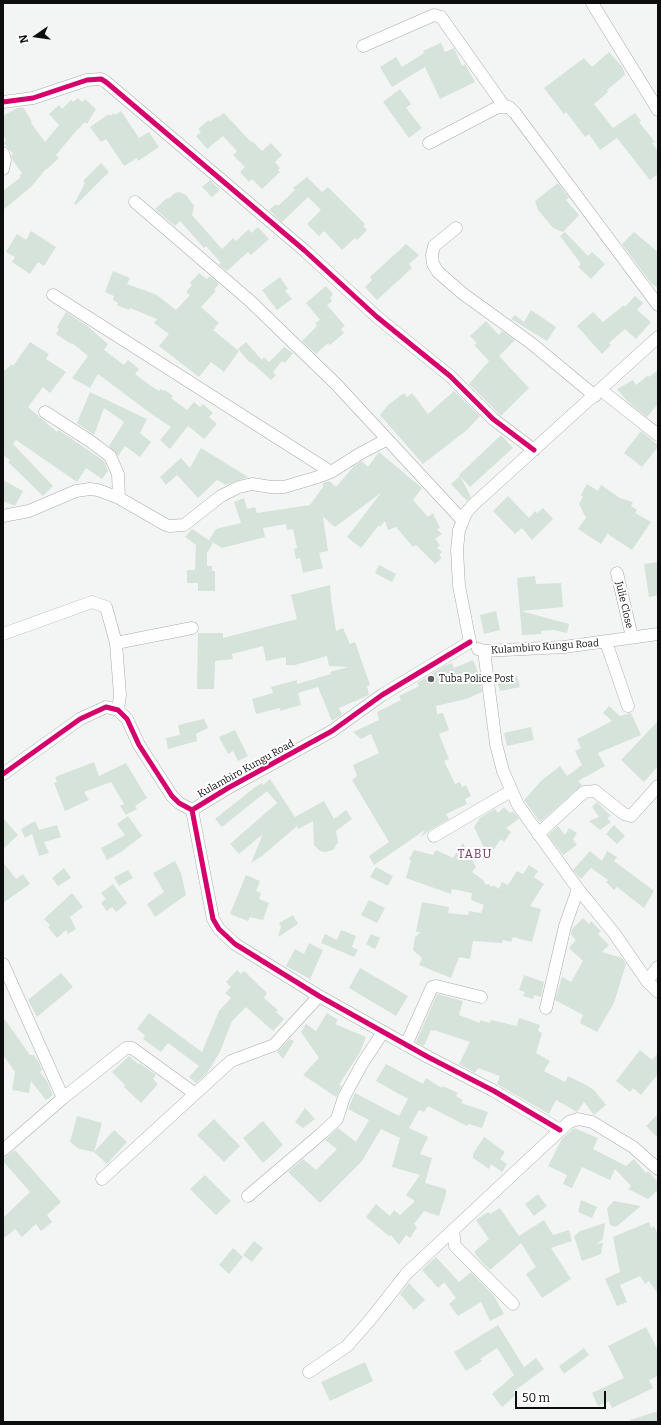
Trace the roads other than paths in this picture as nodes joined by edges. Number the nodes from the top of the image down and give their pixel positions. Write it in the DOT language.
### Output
graph roads {
  1 [pos="592,3"];
  2 [pos="363,46"];
  3 [pos="3,102"];
  4 [pos="504,106"];
  5 [pos="658,110"];
  6 [pos="429,143"];
  7 [pos="3,152"];
  8 [pos="3,169"];
  9 [pos="135,202"];
  10 [pos="456,228"];
  11 [pos="53,295"];
  12 [pos="658,305"];
  13 [pos="658,337"];
  14 [pos="598,393"];
  15 [pos="44,412"];
  16 [pos="658,435"];
  17 [pos="386,440"];
  18 [pos="534,450"];
  19 [pos="331,472"];
  20 [pos="119,498"];
  21 [pos="3,516"];
  22 [pos="462,521"];
  23 [pos="617,573"];
  24 [pos="192,628"];
  25 [pos="3,634"];
  26 [pos="658,634"];
  27 [pos="632,637"];
  28 [pos="470,642"];
  29 [pos="606,642"];
  30 [pos="116,643"];
  31 [pos="484,651"];
  32 [pos="628,706"];
  33 [pos="118,710"];
  34 [pos="3,774"];
  35 [pos="658,786"];
  36 [pos="511,791"];
  37 [pos="192,810"];
  38 [pos="538,834"];
  39 [pos="434,836"];
  40 [pos="578,889"];
  41 [pos="3,964"];
  42 [pos="658,967"];
  43 [pos="647,981"];
  44 [pos="658,992"];
  45 [pos="319,996"];
  46 [pos="481,997"];
  47 [pos="546,1008"];
  48 [pos="383,1032"];
  49 [pos="406,1045"];
  50 [pos="194,1093"];
  51 [pos="63,1098"];
  52 [pos="560,1130"];
  53 [pos="3,1150"];
  54 [pos="658,1169"];
  55 [pos="102,1179"];
  56 [pos="248,1196"];
  57 [pos="453,1230"];
  58 [pos="513,1304"];
  59 [pos="309,1372"];
  1 -- 5 [label="street"];
  2 -- 4 [label="street"];
  3 -- 18 [label="street"];
  4 -- 6 [label="street"];
  4 -- 12 [label="street"];
  7 -- 8 [label="street"];
  9 -- 17 [label="street"];
  10 -- 14 [label="street"];
  11 -- 19 [label="street"];
  13 -- 14 [label="street"];
  14 -- 16 [label="street"];
  14 -- 18 [label="street"];
  15 -- 20 [label="street"];
  17 -- 19 [label="street"];
  17 -- 22 [label="street"];
  18 -- 22 [label="street"];
  19 -- 20 [label="street"];
  20 -- 21 [label="street"];
  22 -- 28 [label="street"];
  23 -- 27 [label="street, Julie Close"];
  24 -- 30 [label="street"];
  25 -- 30 [label="street"];
  26 -- 27 [label="street, Kulambiro Kungu Road"];
  27 -- 29 [label="street, Kulambiro Kungu Road"];
  28 -- 31 [label="street, Kulambiro Kungu Road"];
  28 -- 37 [label="street, Kulambiro Kungu Road"];
  29 -- 31 [label="street, Kulambiro Kungu Road"];
  29 -- 32 [label="street"];
  30 -- 33 [label="street"];
  31 -- 36 [label="street"];
  33 -- 34 [label="street"];
  33 -- 37 [label="street, Kulambiro Kungu Road"];
  35 -- 38 [label="street"];
  36 -- 38 [label="street"];
  36 -- 39 [label="street"];
  37 -- 45 [label="street"];
  38 -- 40 [label="street"];
  40 -- 43 [label="street"];
  40 -- 47 [label="street"];
  41 -- 51 [label="street"];
  42 -- 43 [label="street"];
  43 -- 44 [label="street"];
  45 -- 48 [label="street"];
  45 -- 50 [label="street"];
  46 -- 49 [label="street"];
  48 -- 49 [label="street"];
  48 -- 56 [label="street"];
  49 -- 52 [label="street"];
  50 -- 51 [label="street"];
  50 -- 55 [label="street"];
  51 -- 53 [label="street"];
  52 -- 54 [label="street"];
  52 -- 57 [label="street"];
  57 -- 58 [label="street"];
  57 -- 59 [label="street"];
}
